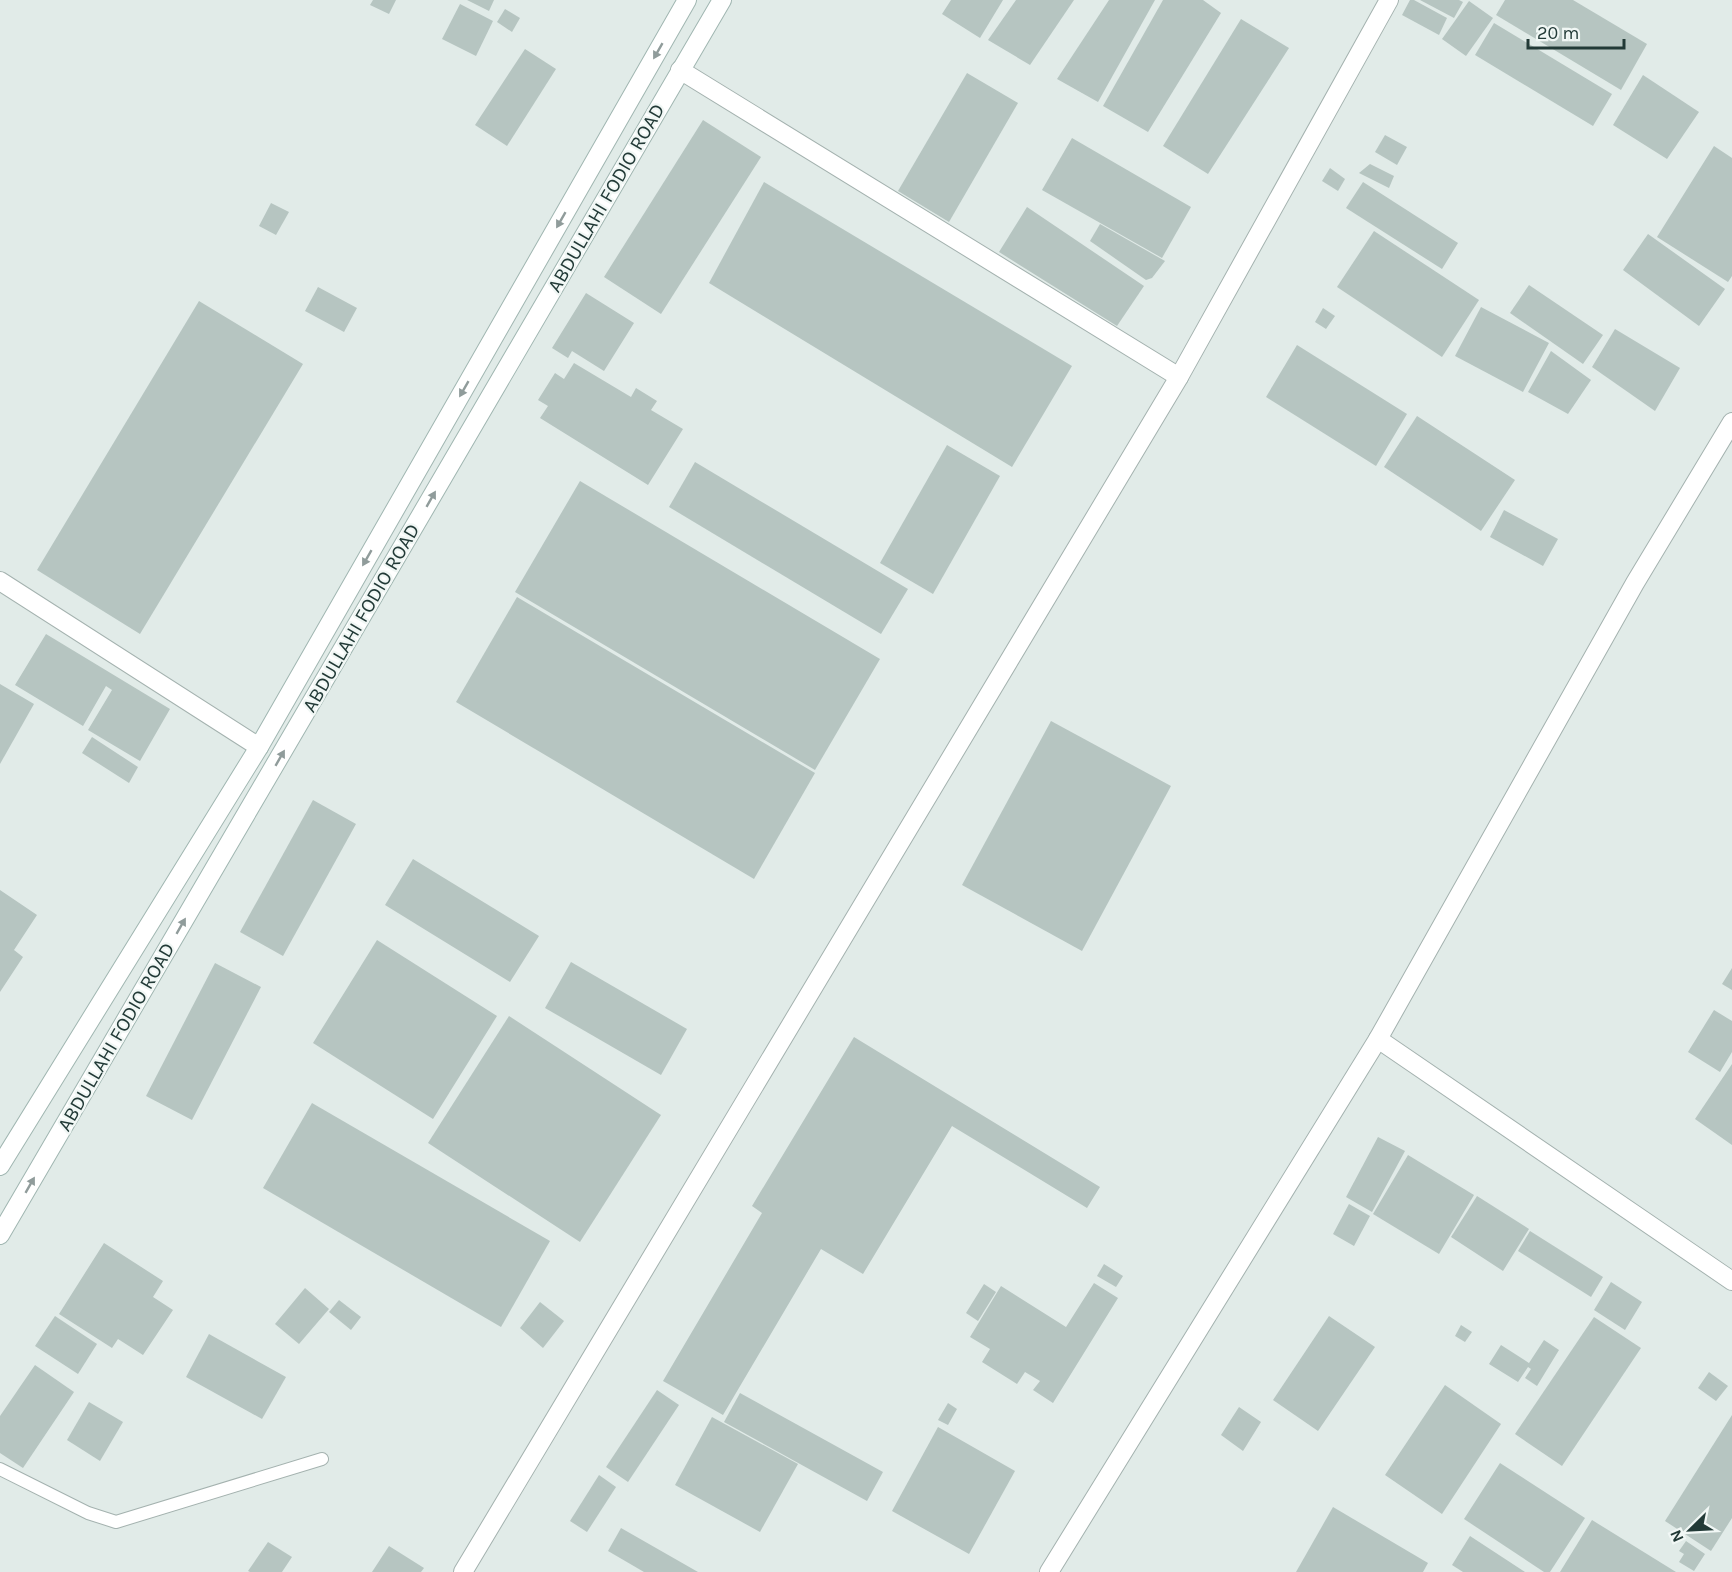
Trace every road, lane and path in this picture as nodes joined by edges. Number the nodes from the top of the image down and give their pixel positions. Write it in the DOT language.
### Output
graph roads {
  1 [pos="687,0"];
  2 [pos="722,0"];
  3 [pos="1389,0"];
  4 [pos="680,70"];
  5 [pos="1179,376"];
  6 [pos="1732,422"];
  7 [pos="0,581"];
  8 [pos="259,747"];
  9 [pos="1378,1039"];
  10 [pos="0,1166"];
  11 [pos="0,1235"];
  12 [pos="1732,1281"];
  13 [pos="322,1459"];
  14 [pos="0,1469"];
  15 [pos="463,1572"];
  16 [pos="1049,1572"];
  1 -- 8 [label="street, ABDULLAHI FODIO ROAD, one-way"];
  2 -- 4 [label="street, ABDULLAHI FODIO ROAD"];
  3 -- 5 [label="street"];
  4 -- 5 [label="street"];
  11 -- 4 [label="street, ABDULLAHI FODIO ROAD, one-way"];
  5 -- 15 [label="street"];
  6 -- 9 [label="street"];
  7 -- 8 [label="street"];
  8 -- 10 [label="street, ABDULLAHI FODIO ROAD"];
  9 -- 12 [label="street"];
  9 -- 16 [label="street"];
  13 -- 14 [label="lane"];
}
